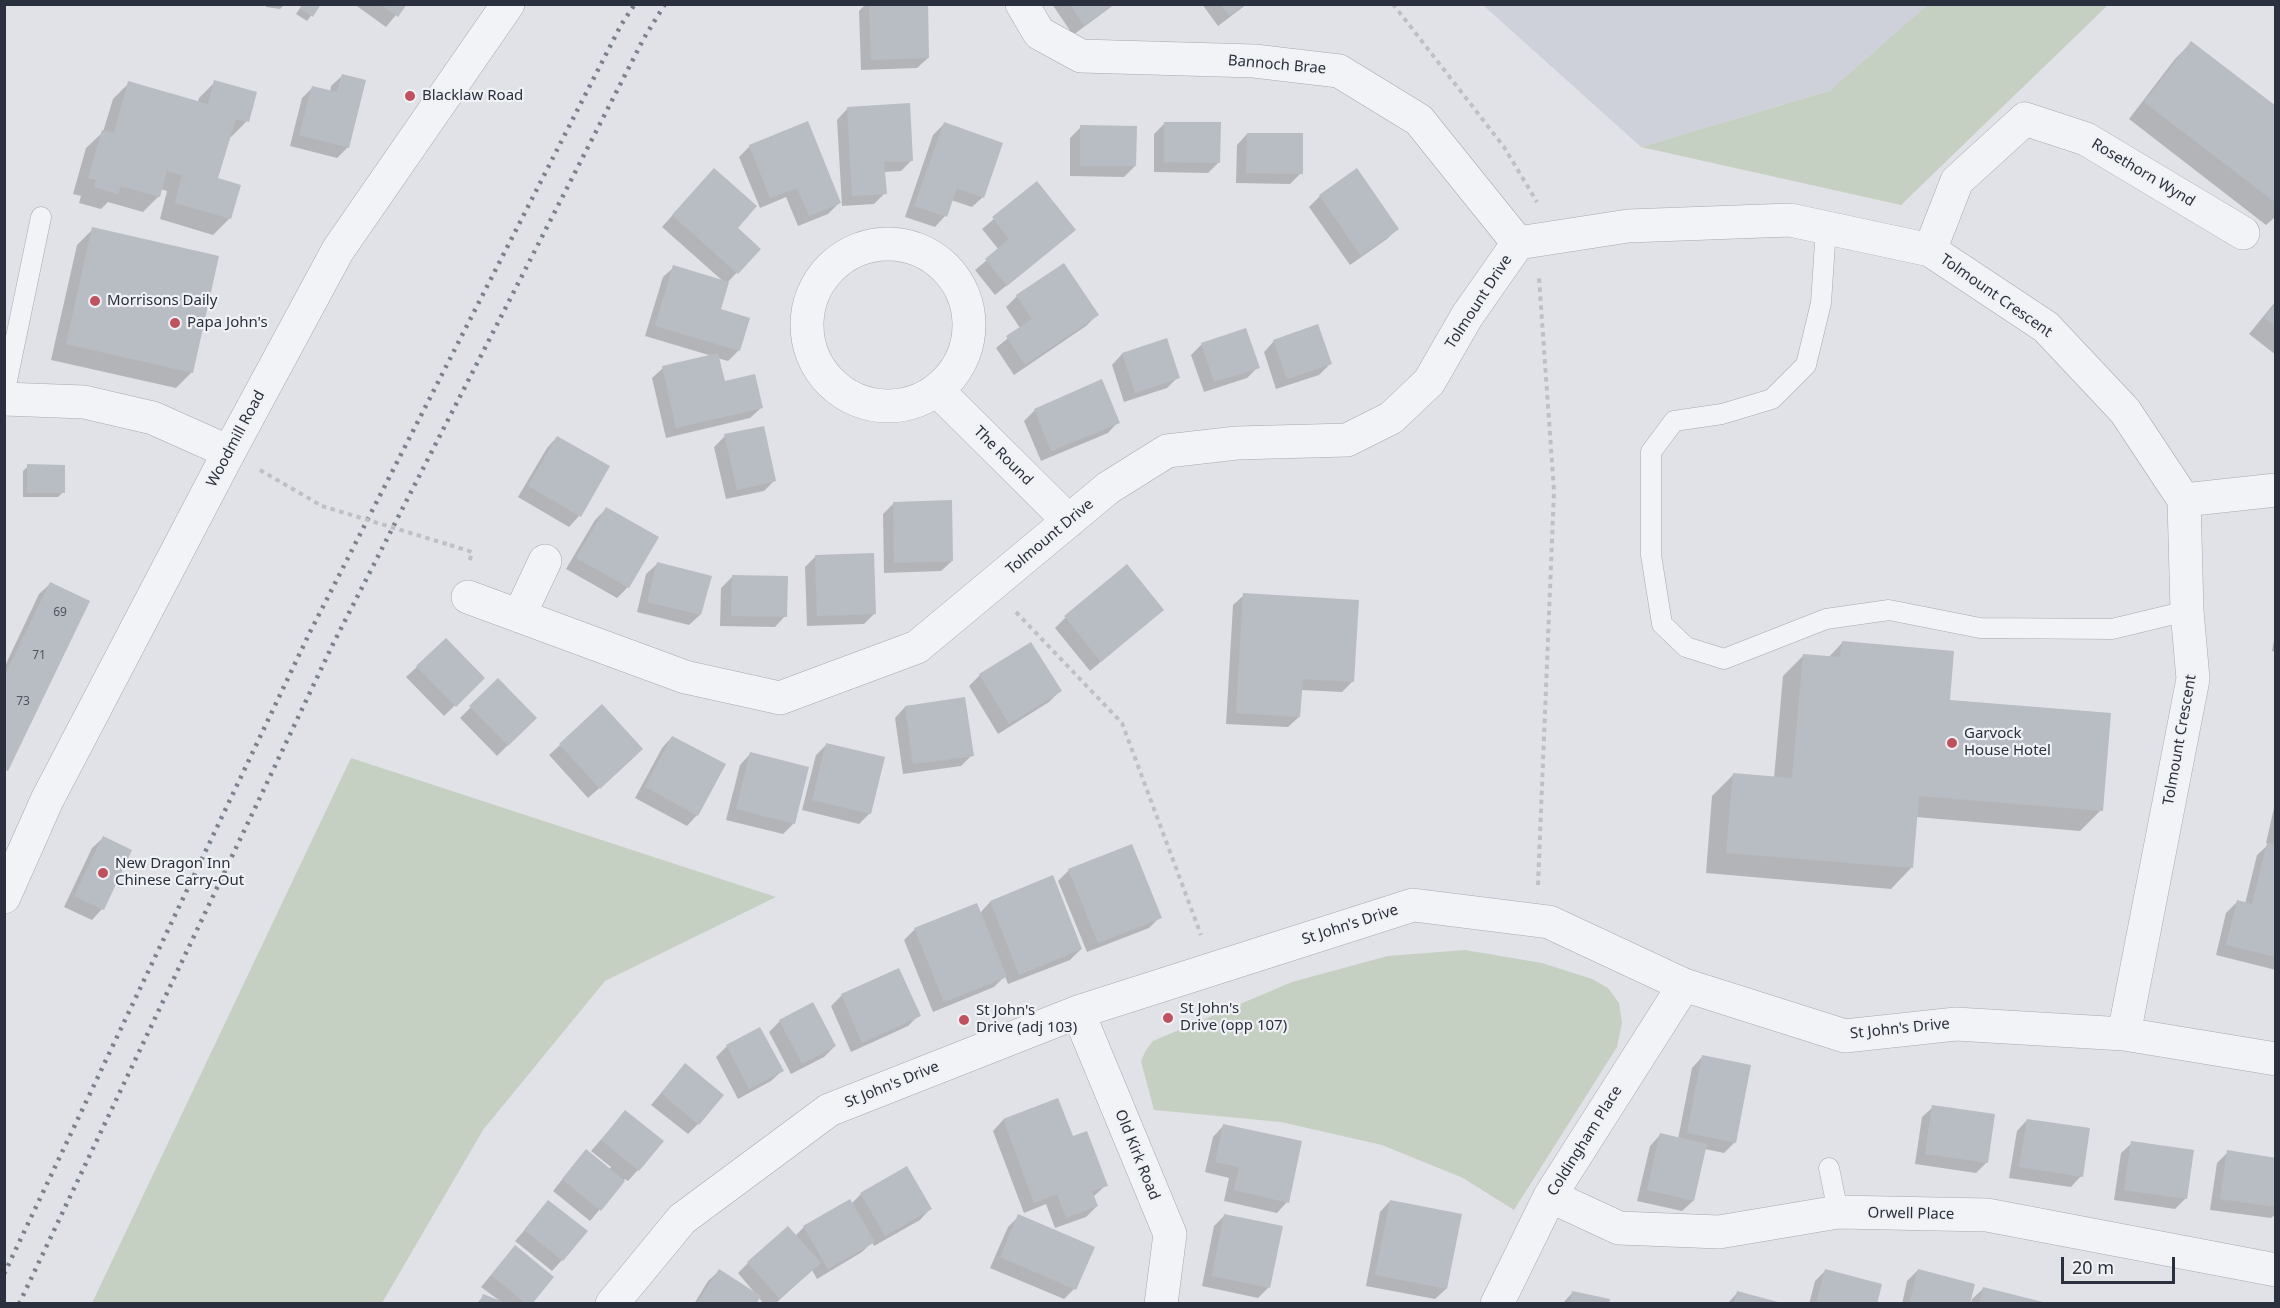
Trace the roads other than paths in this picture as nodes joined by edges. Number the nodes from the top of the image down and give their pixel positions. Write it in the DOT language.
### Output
graph roads {
  1 [pos="508,4"];
  2 [pos="1022,4"];
  3 [pos="41,217"];
  4 [pos="1826,228"];
  5 [pos="2243,233"];
  6 [pos="1527,242"];
  7 [pos="1930,250"];
  8 [pos="937,390"];
  9 [pos="4,397"];
  10 [pos="228,452"];
  11 [pos="2276,490"];
  12 [pos="2184,500"];
  13 [pos="1069,521"];
  14 [pos="545,561"];
  15 [pos="468,597"];
  16 [pos="2187,611"];
  17 [pos="519,616"];
  18 [pos="4,897"];
  19 [pos="1684,985"];
  20 [pos="1078,1012"];
  21 [pos="2124,1034"];
  22 [pos="2276,1059"];
  23 [pos="1829,1168"];
  24 [pos="1550,1196"];
  25 [pos="1838,1212"];
  26 [pos="2276,1270"];
  27 [pos="612,1304"];
  28 [pos="1161,1304"];
  29 [pos="1497,1304"];
  1 -- 10 [label="street, Woodmill Road"];
  2 -- 6 [label="street, Bannoch Brae"];
  3 -- 9 [label="lane"];
  4 -- 6 [label="street, Tolmount Crescent"];
  4 -- 7 [label="street, Tolmount Crescent"];
  4 -- 16 [label="lane"];
  5 -- 7 [label="street, Rosethorn Wynd"];
  6 -- 13 [label="street, Tolmount Drive"];
  7 -- 12 [label="street, Tolmount Crescent"];
  8 -- 8 [label="street"];
  8 -- 13 [label="street, The Round"];
  9 -- 10 [label="street"];
  10 -- 18 [label="street, Woodmill Road"];
  11 -- 12 [label="street"];
  12 -- 16 [label="street, Tolmount Crescent"];
  13 -- 17 [label="street, Tolmount Drive"];
  14 -- 17 [label="street"];
  15 -- 17 [label="street, Tolmount Drive"];
  16 -- 21 [label="street, Tolmount Crescent"];
  19 -- 20 [label="street, St John's Drive"];
  19 -- 21 [label="street, St John's Drive"];
  19 -- 24 [label="street, Coldingham Place"];
  20 -- 27 [label="street, St John's Drive"];
  20 -- 28 [label="street, Old Kirk Road"];
  21 -- 22 [label="street, St John's Drive"];
  23 -- 25 [label="lane"];
  24 -- 25 [label="street, Orwell Place"];
  24 -- 29 [label="street, Coldingham Place"];
  25 -- 26 [label="street, Orwell Place"];
}
